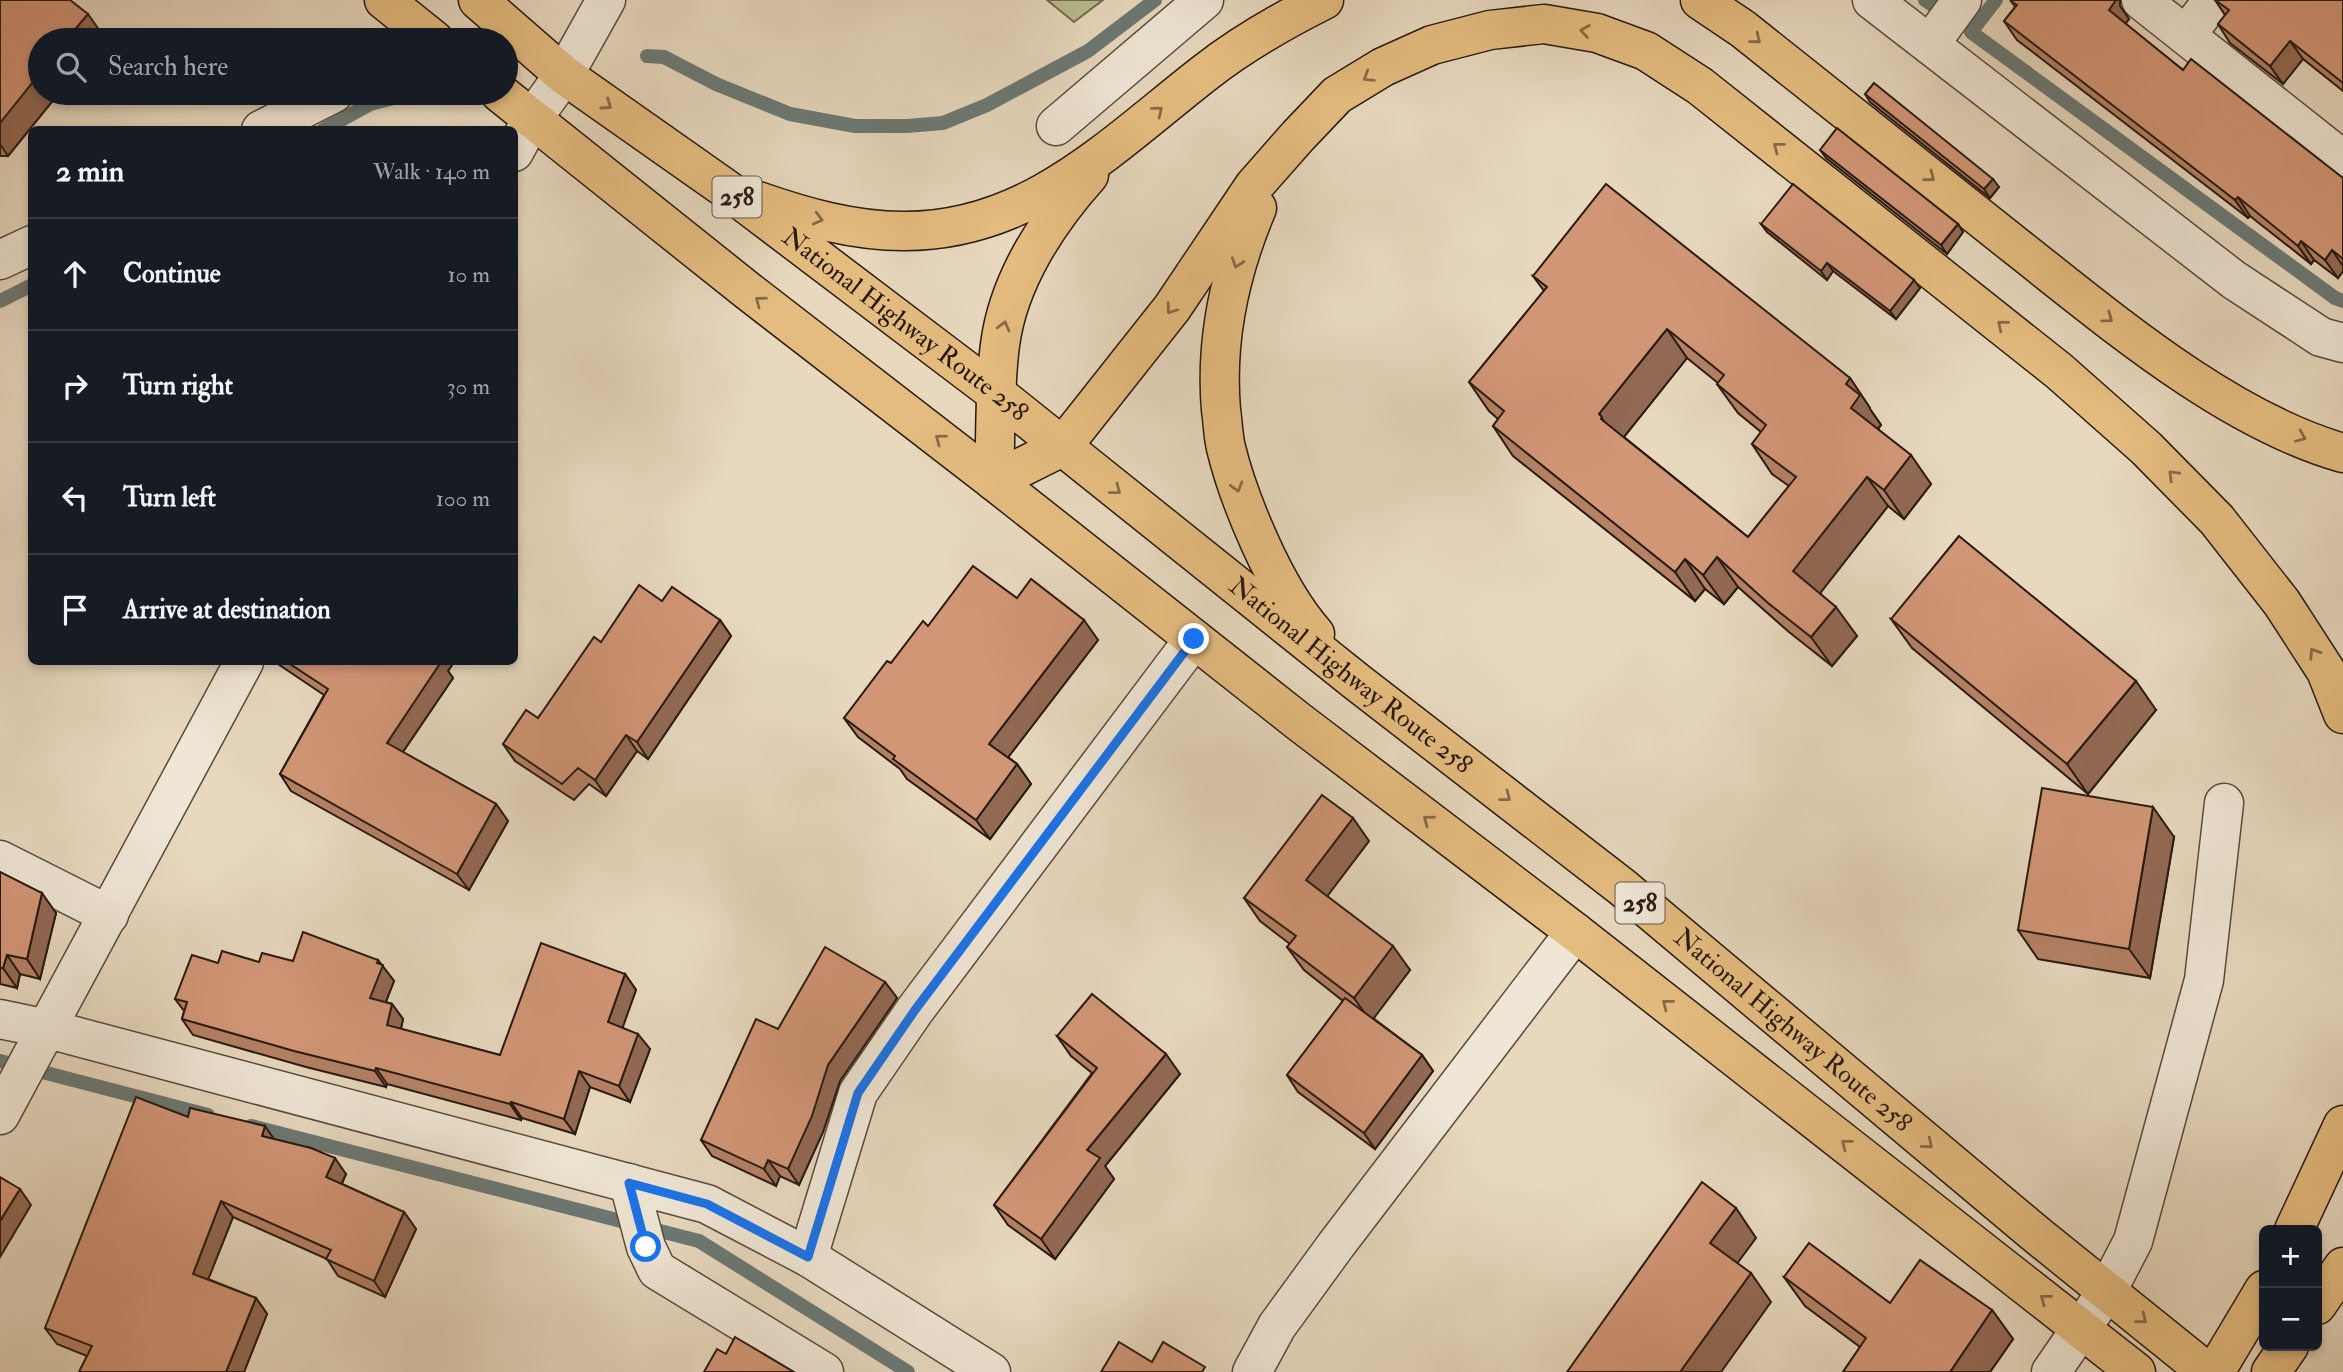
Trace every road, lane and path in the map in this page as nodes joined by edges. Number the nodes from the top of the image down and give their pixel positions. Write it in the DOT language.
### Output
graph roads {
  1 [pos="384,0"];
  2 [pos="478,0"];
  3 [pos="606,0"];
  4 [pos="1204,0"];
  5 [pos="1324,0"];
  6 [pos="1700,0"];
  7 [pos="1871,0"];
  8 [pos="1961,0"];
  9 [pos="2141,0"];
  10 [pos="2213,0"];
  11 [pos="412,28"];
  12 [pos="510,28"];
  13 [pos="518,35"];
  14 [pos="2186,35"];
  15 [pos="1934,39"];
  16 [pos="564,75"];
  17 [pos="310,105"];
  18 [pos="515,105"];
  19 [pos="532,119"];
  20 [pos="269,126"];
  21 [pos="1056,126"];
  22 [pos="1297,136"];
  23 [pos="1118,144"];
  24 [pos="518,145"];
  25 [pos="2343,160"];
  26 [pos="729,191"];
  27 [pos="28,247"];
  28 [pos="0,260"];
  29 [pos="2343,342"];
  30 [pos="997,394"];
  31 [pos="1062,447"];
  32 [pos="2343,453"];
  33 [pos="995,481"];
  34 [pos="1194,639"];
  35 [pos="242,665"];
  36 [pos="1357,682"];
  37 [pos="2343,714"];
  38 [pos="2224,803"];
  39 [pos="0,860"];
  40 [pos="109,915"];
  41 [pos="1575,932"];
  42 [pos="0,1019"];
  43 [pos="42,1040"];
  44 [pos="8,1100"];
  45 [pos="2343,1126"];
  46 [pos="632,1193"];
  47 [pos="2296,1225"];
  48 [pos="808,1257"];
  49 [pos="2343,1267"];
  50 [pos="2107,1291"];
  51 [pos="2322,1298"];
  52 [pos="2259,1300"];
  53 [pos="2083,1328"];
  54 [pos="2286,1351"];
  55 [pos="824,1372"];
  56 [pos="991,1372"];
  57 [pos="1252,1372"];
  58 [pos="2051,1372"];
  59 [pos="2136,1372"];
  60 [pos="2207,1372"];
  61 [pos="2215,1372"];
  62 [pos="2271,1372"];
  1 -- 11 [label="highway"];
  2 -- 12 [label="highway, National Highway Route 258 / 258"];
  3 -- 16 [label="street"];
  4 -- 21 [label="street"];
  23 -- 5 [label="highway, one-way"];
  6 -- 32 [label="highway, one-way"];
  7 -- 15 [label="street"];
  8 -- 15 [label="street"];
  9 -- 14 [label="street"];
  10 -- 14 [label="street"];
  13 -- 16 [label="highway, National Highway Route 258 / 258"];
  14 -- 25 [label="street"];
  15 -- 29 [label="street"];
  16 -- 19 [label="street"];
  16 -- 26 [label="highway, National Highway Route 258 / 258, one-way"];
  17 -- 20 [label="street"];
  18 -- 19 [label="highway, National Highway Route 258 / 258"];
  19 -- 24 [label="street"];
  33 -- 19 [label="highway, National Highway Route 258 / 258, one-way"];
  22 -- 31 [label="highway, one-way"];
  22 -- 36 [label="highway, one-way"];
  37 -- 22 [label="highway, one-way"];
  26 -- 23 [label="highway, one-way"];
  30 -- 23 [label="highway, one-way"];
  26 -- 30 [label="highway, National Highway Route 258 / 258"];
  27 -- 28 [label="street"];
  30 -- 31 [label="highway, National Highway Route 258 / 258"];
  30 -- 33 [label="highway"];
  31 -- 33 [label="highway"];
  31 -- 36 [label="highway, National Highway Route 258 / 258, one-way"];
  33 -- 34 [label="highway, National Highway Route 258 / 258"];
  41 -- 34 [label="highway, National Highway Route 258 / 258, one-way"];
  34 -- 48 [label="street"];
  35 -- 40 [label="street"];
  36 -- 50 [label="highway, National Highway Route 258 / 258, one-way"];
  38 -- 50 [label="street"];
  39 -- 40 [label="street"];
  40 -- 43 [label="street"];
  53 -- 41 [label="highway, National Highway Route 258 / 258, one-way"];
  41 -- 57 [label="street"];
  42 -- 43 [label="street"];
  43 -- 44 [label="street"];
  43 -- 46 [label="street"];
  45 -- 47 [label="highway"];
  46 -- 48 [label="street"];
  46 -- 55 [label="street"];
  48 -- 56 [label="street"];
  49 -- 51 [label="highway"];
  50 -- 53 [label="street"];
  50 -- 60 [label="highway, National Highway Route 258 / 258, one-way"];
  52 -- 61 [label="highway"];
  53 -- 58 [label="street"];
  53 -- 59 [label="highway, National Highway Route 258 / 258"];
  54 -- 62 [label="highway"];
}
